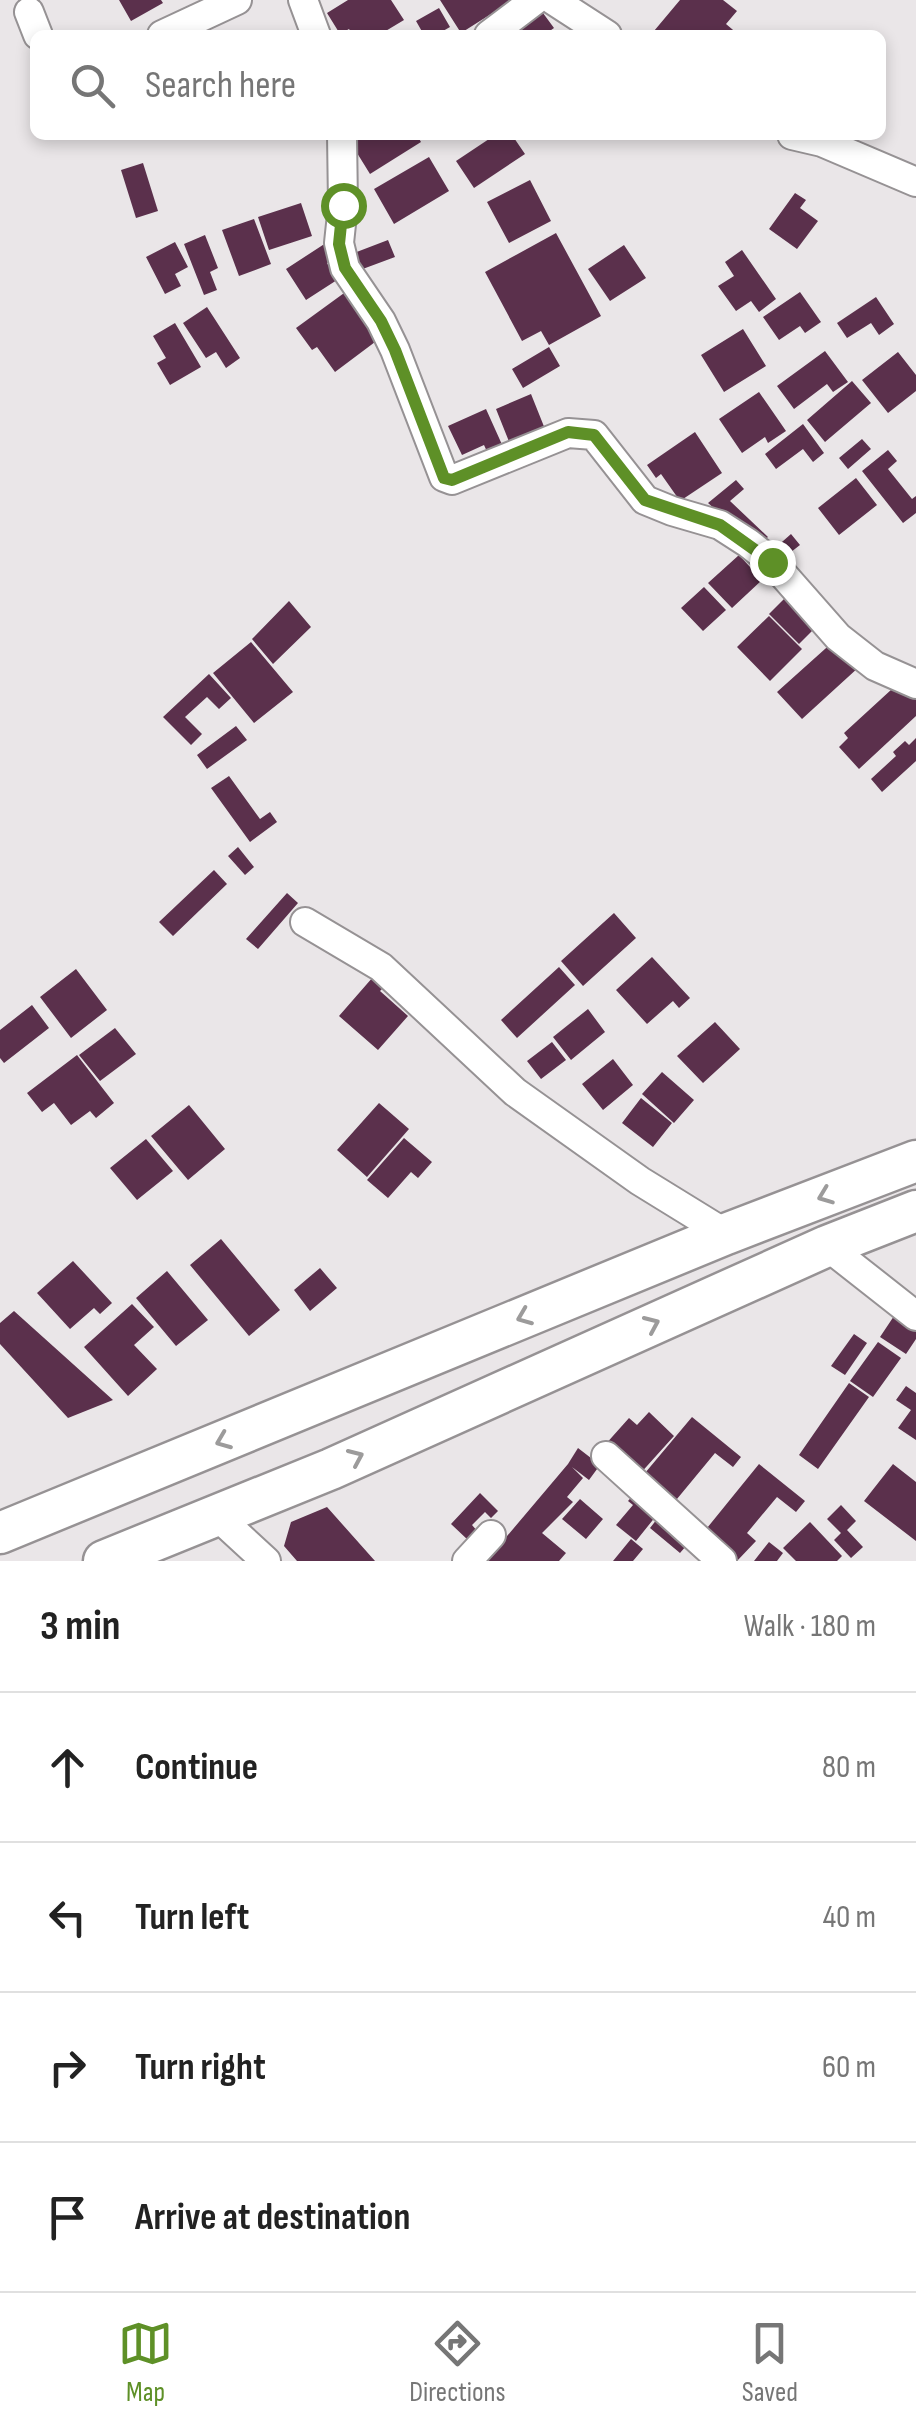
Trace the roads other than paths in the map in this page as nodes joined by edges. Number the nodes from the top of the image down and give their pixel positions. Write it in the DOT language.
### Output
graph roads {
  1 [pos="237,0"];
  2 [pos="302,0"];
  3 [pos="535,0"];
  4 [pos="553,0"];
  5 [pos="173,30"];
  6 [pos="314,30"];
  7 [pos="496,30"];
  8 [pos="599,30"];
  9 [pos="342,140"];
  10 [pos="813,140"];
  11 [pos="916,182"];
  12 [pos="916,684"];
  13 [pos="304,922"];
  14 [pos="916,1161"];
  15 [pos="916,1211"];
  16 [pos="726,1234"];
  17 [pos="828,1246"];
  18 [pos="916,1316"];
  19 [pos="606,1456"];
  20 [pos="216,1515"];
  21 [pos="0,1533"];
  22 [pos="491,1536"];
  23 [pos="104,1561"];
  24 [pos="266,1561"];
  25 [pos="466,1561"];
  26 [pos="722,1561"];
  1 -- 5 [label="street"];
  2 -- 6 [label="street"];
  3 -- 7 [label="street"];
  4 -- 8 [label="street"];
  9 -- 12 [label="street"];
  10 -- 11 [label="street"];
  13 -- 16 [label="street"];
  14 -- 16 [label="main road, one-way"];
  15 -- 17 [label="main road"];
  16 -- 21 [label="main road, one-way"];
  17 -- 18 [label="street"];
  20 -- 17 [label="main road, one-way"];
  19 -- 26 [label="street"];
  20 -- 23 [label="main road"];
  20 -- 24 [label="street"];
  22 -- 25 [label="street"];
}
